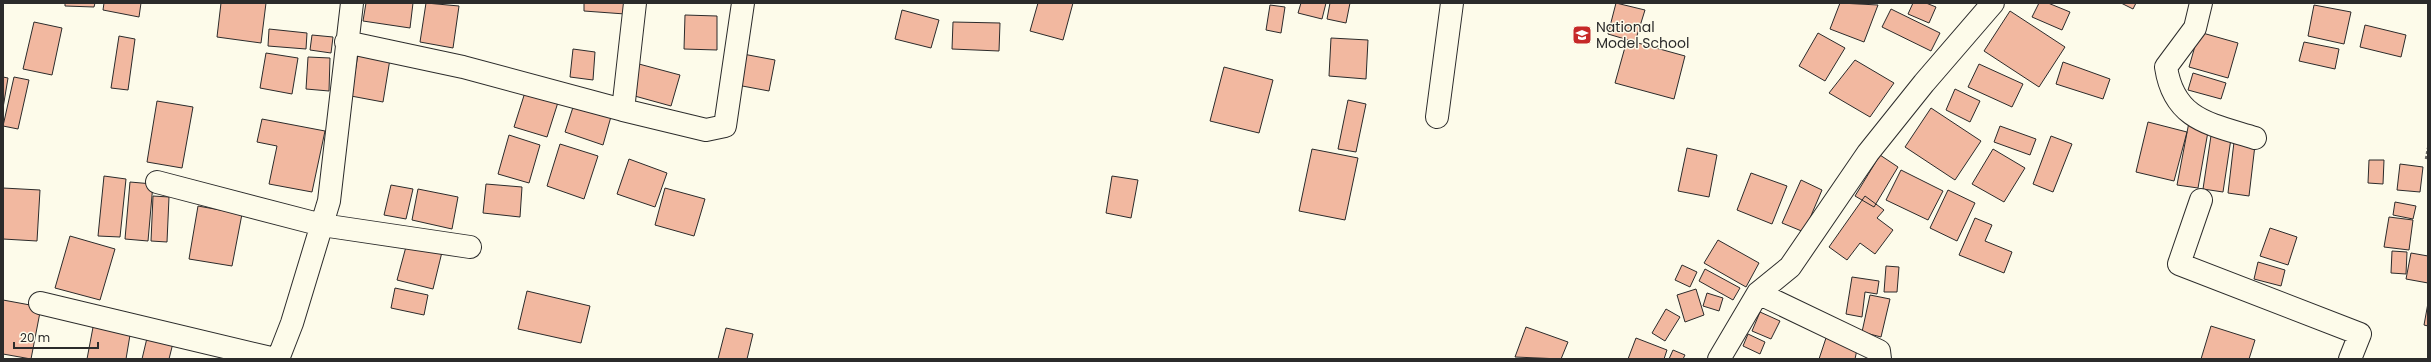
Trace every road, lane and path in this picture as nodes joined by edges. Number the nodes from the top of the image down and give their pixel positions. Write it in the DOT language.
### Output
graph roads {
  1 [pos="352,3"];
  2 [pos="635,3"];
  3 [pos="743,3"];
  4 [pos="1452,3"];
  5 [pos="2201,3"];
  6 [pos="1990,5"];
  7 [pos="346,42"];
  8 [pos="623,110"];
  9 [pos="1437,116"];
  10 [pos="2255,138"];
  11 [pos="2428,148"];
  12 [pos="2426,159"];
  13 [pos="156,182"];
  14 [pos="2201,200"];
  15 [pos="322,225"];
  16 [pos="470,247"];
  17 [pos="1758,294"];
  18 [pos="40,303"];
  19 [pos="275,359"];
  20 [pos="278,359"];
  21 [pos="1719,359"];
  22 [pos="1880,359"];
  23 [pos="2350,359"];
  1 -- 7 [label="street"];
  2 -- 8 [label="street"];
  3 -- 8 [label="street"];
  4 -- 9 [label="street"];
  5 -- 10 [label="street"];
  6 -- 17 [label="street"];
  7 -- 8 [label="street"];
  7 -- 15 [label="street"];
  11 -- 12 [label="path"];
  13 -- 15 [label="street"];
  14 -- 23 [label="street"];
  15 -- 16 [label="street"];
  15 -- 20 [label="street"];
  17 -- 21 [label="street"];
  17 -- 22 [label="street"];
  18 -- 19 [label="street"];
}
